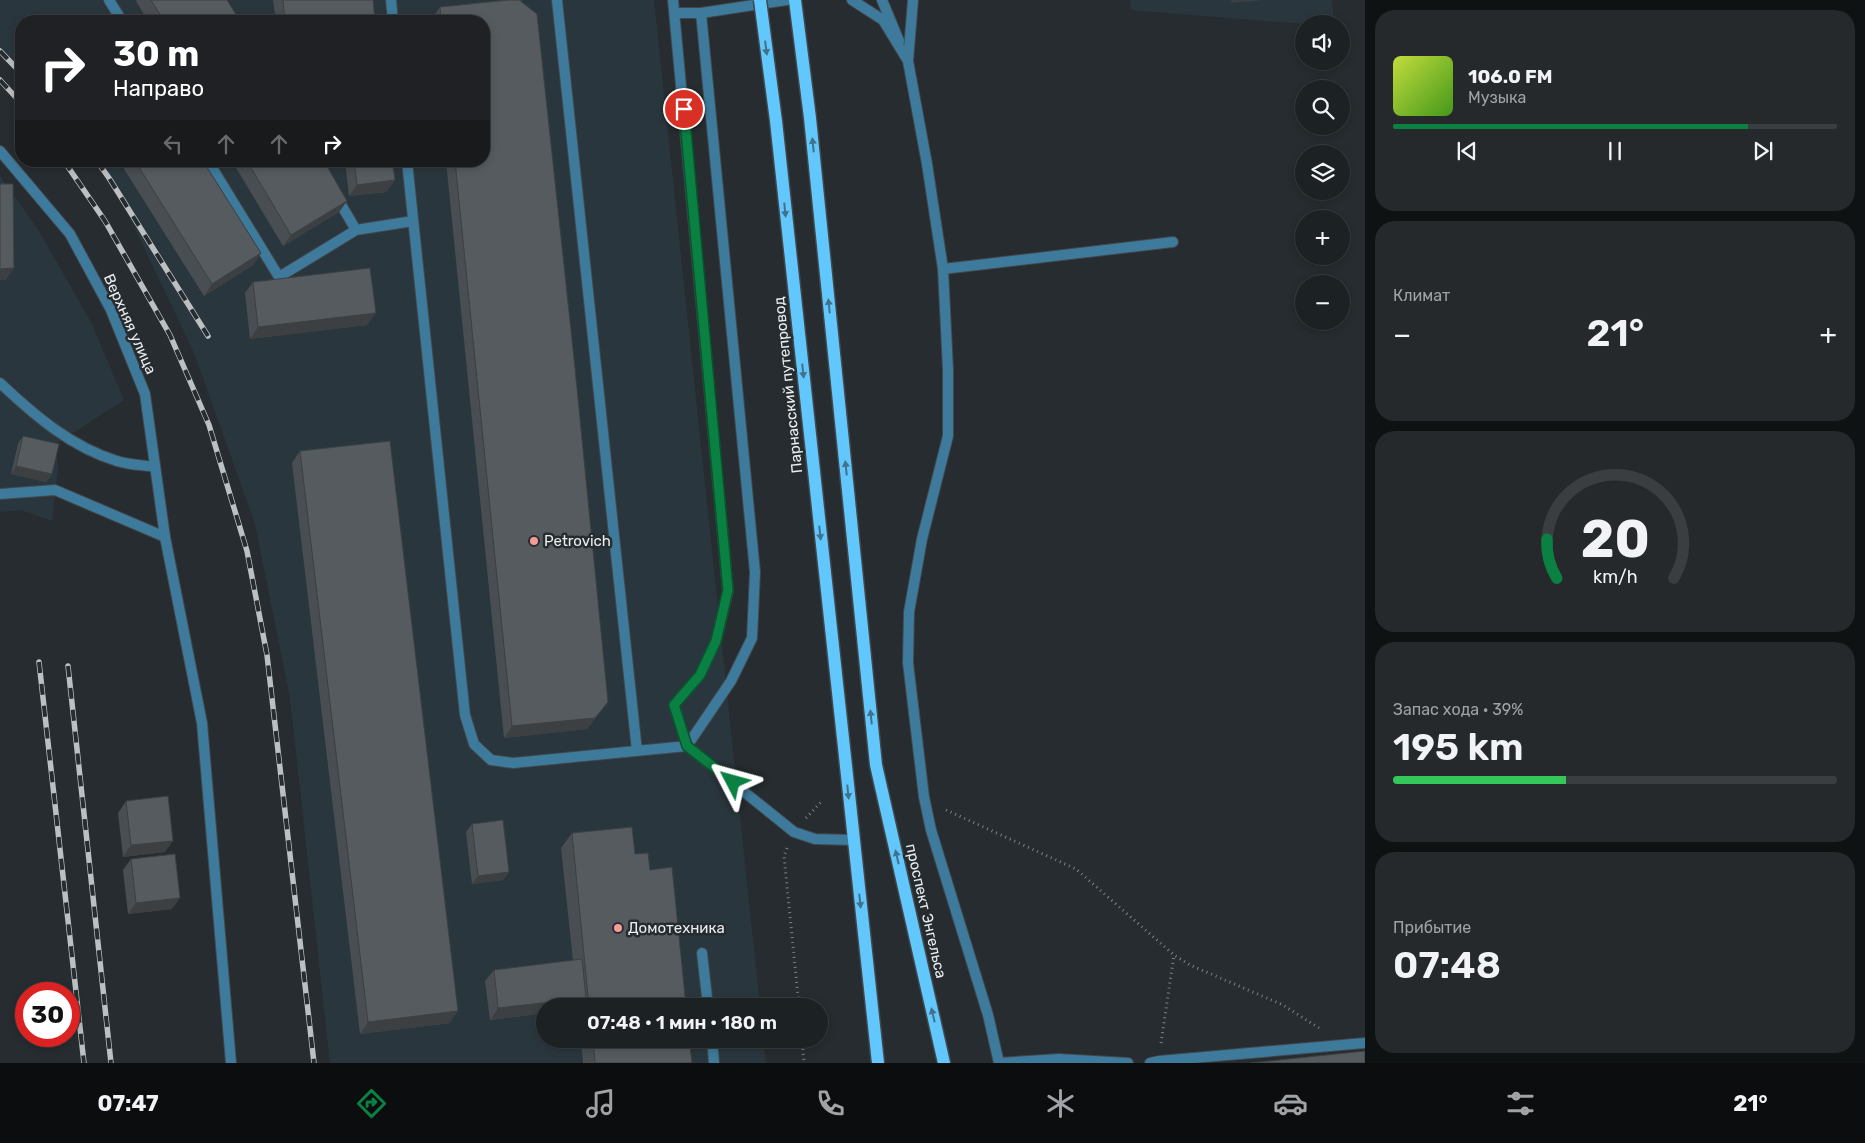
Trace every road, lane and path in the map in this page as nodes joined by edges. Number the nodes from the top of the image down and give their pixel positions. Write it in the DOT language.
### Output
graph roads {
  1 [pos="109,0"];
  2 [pos="391,0"];
  3 [pos="557,0"];
  4 [pos="674,0"];
  5 [pos="760,0"];
  6 [pos="787,0"];
  7 [pos="795,0"];
  8 [pos="852,0"];
  9 [pos="882,0"];
  10 [pos="913,0"];
  11 [pos="701,12"];
  12 [pos="675,13"];
  13 [pos="118,15"];
  14 [pos="392,15"];
  15 [pos="908,61"];
  16 [pos="0,151"];
  17 [pos="212,167"];
  18 [pos="408,167"];
  19 [pos="331,187"];
  20 [pos="413,221"];
  21 [pos="356,230"];
  22 [pos="1173,242"];
  23 [pos="943,269"];
  24 [pos="0,383"];
  25 [pos="155,467"];
  26 [pos="0,494"];
  27 [pos="165,537"];
  28 [pos="687,746"];
  29 [pos="637,751"];
  30 [pos="924,797"];
  31 [pos="823,800"];
  32 [pos="794,832"];
  33 [pos="853,840"];
  34 [pos="702,953"];
  35 [pos="1174,955"];
  36 [pos="707,998"];
  37 [pos="798,998"];
  38 [pos="1365,1043"];
  39 [pos="1347,1045"];
  40 [pos="713,1048"];
  41 [pos="803,1048"];
  42 [pos="1154,1062"];
  43 [pos="231,1063"];
  44 [pos="714,1063"];
  45 [pos="804,1063"];
  46 [pos="878,1063"];
  47 [pos="944,1063"];
  48 [pos="999,1063"];
  49 [pos="1128,1063"];
  1 -- 13 [label="street"];
  2 -- 14 [label="street"];
  3 -- 29 [label="street"];
  4 -- 12 [label="street"];
  5 -- 33 [label="main road, Парнасский путепровод, one-way, bridge"];
  6 -- 11 [label="street"];
  47 -- 7 [label="main road, проспект Энгельса, one-way"];
  8 -- 15 [label="street"];
  9 -- 15 [label="street"];
  10 -- 15 [label="street"];
  11 -- 12 [label="street"];
  11 -- 28 [label="street"];
  12 -- 28 [label="street"];
  15 -- 23 [label="street"];
  16 -- 25 [label="street, Верхняя улица"];
  17 -- 21 [label="street"];
  18 -- 20 [label="street"];
  19 -- 21 [label="street"];
  20 -- 21 [label="street"];
  20 -- 29 [label="street"];
  22 -- 23 [label="street"];
  23 -- 30 [label="street"];
  24 -- 25 [label="street"];
  25 -- 27 [label="street, Верхняя улица"];
  26 -- 27 [label="street"];
  27 -- 43 [label="street, Верхняя улица"];
  28 -- 29 [label="street"];
  28 -- 32 [label="street"];
  30 -- 35 [label="path"];
  30 -- 48 [label="street"];
  31 -- 32 [label="path"];
  32 -- 33 [label="street"];
  32 -- 37 [label="path"];
  33 -- 46 [label="main road, one-way"];
  34 -- 36 [label="street"];
  35 -- 39 [label="path"];
  35 -- 42 [label="path"];
  38 -- 39 [label="street"];
  39 -- 42 [label="street"];
  40 -- 44 [label="street"];
  41 -- 45 [label="path"];
  48 -- 49 [label="street"];
}
